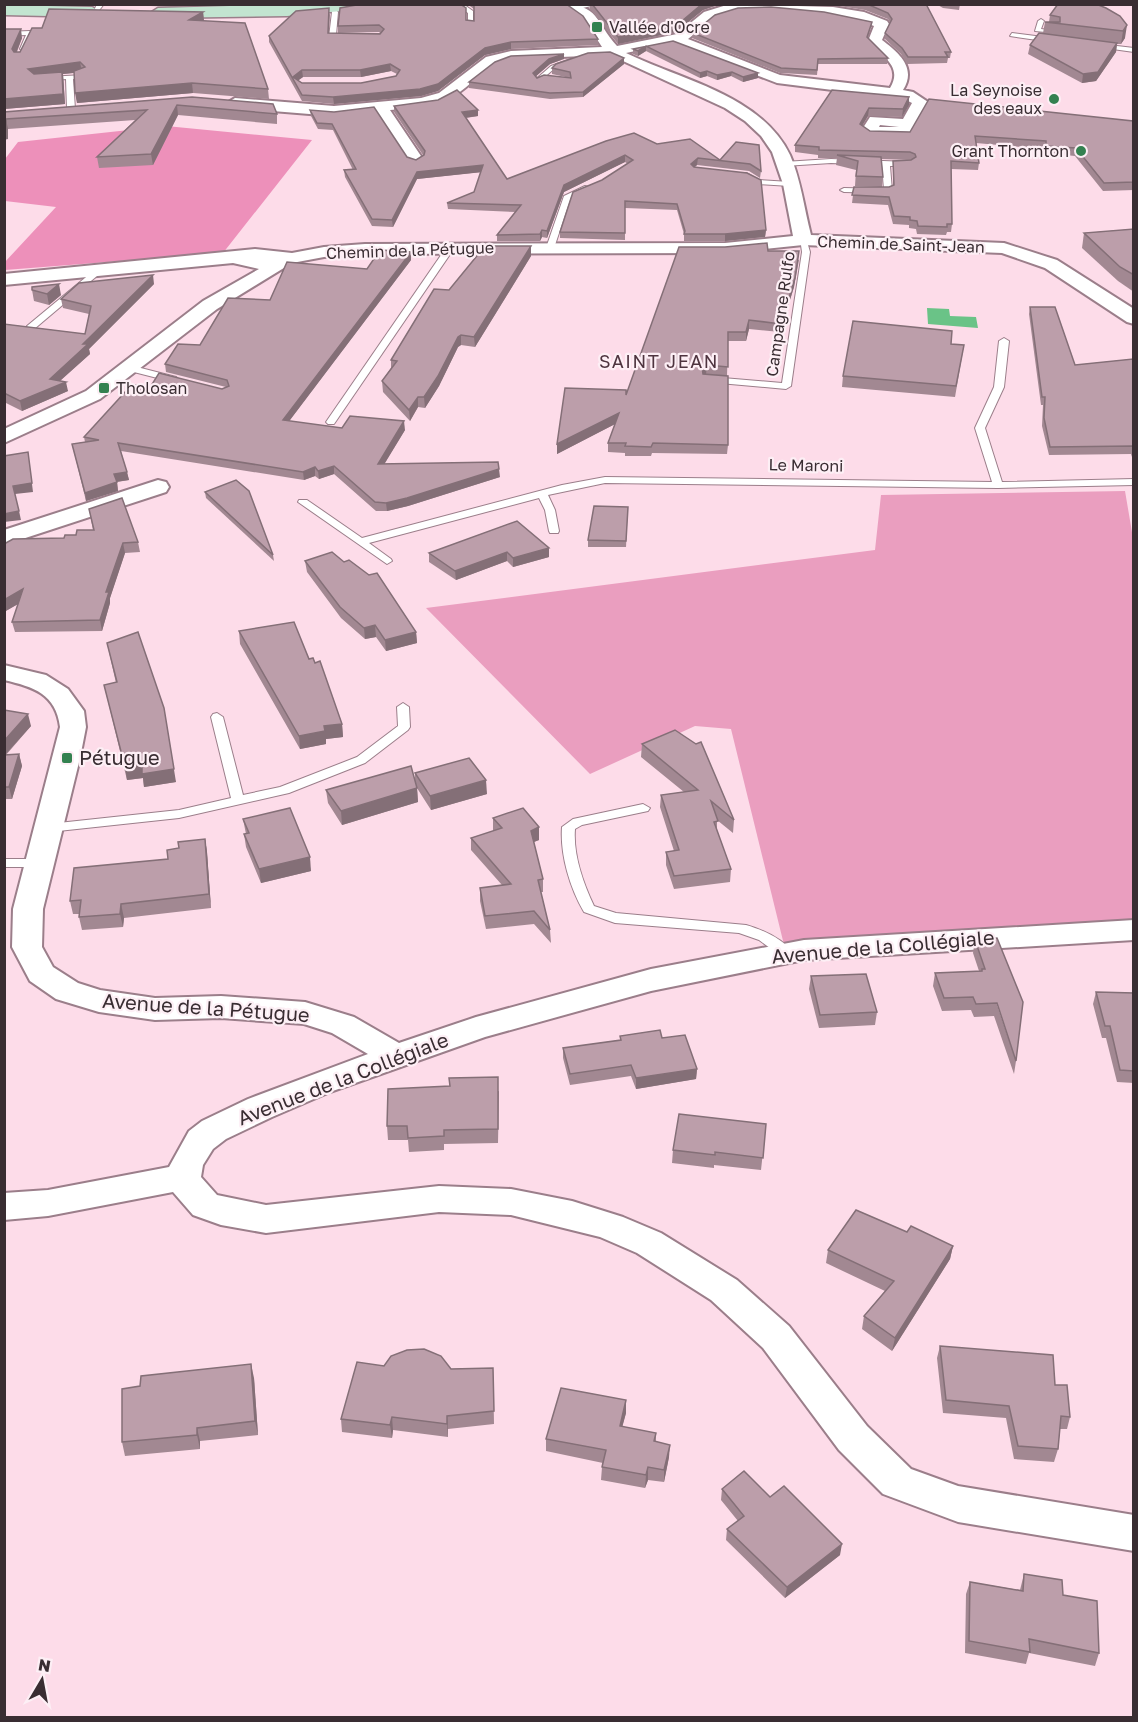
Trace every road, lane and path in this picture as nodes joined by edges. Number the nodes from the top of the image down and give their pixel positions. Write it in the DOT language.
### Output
graph roads {
  1 [pos="363,4"];
  2 [pos="458,4"];
  3 [pos="597,4"];
  4 [pos="568,5"];
  5 [pos="328,7"];
  6 [pos="98,8"];
  7 [pos="835,8"];
  8 [pos="4,10"];
  9 [pos="117,12"];
  10 [pos="139,13"];
  11 [pos="1041,21"];
  12 [pos="471,26"];
  13 [pos="4,33"];
  14 [pos="1058,33"];
  15 [pos="1012,35"];
  16 [pos="355,37"];
  17 [pos="1101,38"];
  18 [pos="675,39"];
  19 [pos="1056,41"];
  20 [pos="1134,41"];
  21 [pos="1087,45"];
  22 [pos="1134,50"];
  23 [pos="613,51"];
  24 [pos="595,52"];
  25 [pos="19,59"];
  26 [pos="82,76"];
  27 [pos="69,77"];
  28 [pos="550,78"];
  29 [pos="35,80"];
  30 [pos="894,93"];
  31 [pos="216,102"];
  32 [pos="381,107"];
  33 [pos="71,109"];
  34 [pos="909,124"];
  35 [pos="415,159"];
  36 [pos="886,163"];
  37 [pos="784,164"];
  38 [pos="909,164"];
  39 [pos="738,174"];
  40 [pos="598,183"];
  41 [pos="790,184"];
  42 [pos="844,190"];
  43 [pos="803,240"];
  44 [pos="451,247"];
  45 [pos="550,248"];
  46 [pos="233,258"];
  47 [pos="292,258"];
  48 [pos="274,266"];
  49 [pos="100,270"];
  50 [pos="4,280"];
  51 [pos="1134,318"];
  52 [pos="30,328"];
  53 [pos="1004,341"];
  54 [pos="129,368"];
  55 [pos="706,379"];
  56 [pos="182,381"];
  57 [pos="331,422"];
  58 [pos="4,437"];
  59 [pos="1134,482"];
  60 [pos="998,485"];
  61 [pos="158,487"];
  62 [pos="542,494"];
  63 [pos="303,502"];
  64 [pos="554,531"];
  65 [pos="4,538"];
  66 [pos="360,542"];
  67 [pos="387,561"];
  68 [pos="4,672"];
  69 [pos="403,707"];
  70 [pos="217,717"];
  71 [pos="238,800"];
  72 [pos="642,808"];
  73 [pos="49,828"];
  74 [pos="4,863"];
  75 [pos="40,863"];
  76 [pos="1134,930"];
  77 [pos="786,953"];
  78 [pos="396,1056"];
  79 [pos="184,1177"];
  80 [pos="4,1207"];
  81 [pos="1134,1533"];
  1 -- 5 [label="main road"];
  2 -- 12 [label="lane"];
  3 -- 4 [label="lane"];
  4 -- 23 [label="street, Chemin de Saint-Jean"];
  5 -- 10 [label="main road"];
  5 -- 16 [label="lane"];
  6 -- 8 [label="main road"];
  6 -- 9 [label="main road"];
  7 -- 18 [label="street"];
  7 -- 30 [label="street"];
  11 -- 14 [label="lane"];
  13 -- 25 [label="lane"];
  15 -- 19 [label="lane"];
  17 -- 20 [label="lane"];
  18 -- 23 [label="street"];
  18 -- 30 [label="street"];
  21 -- 22 [label="lane"];
  23 -- 24 [label="street"];
  23 -- 37 [label="street, Chemin de Saint-Jean"];
  24 -- 28 [label="lane"];
  24 -- 32 [label="street"];
  26 -- 27 [label="lane"];
  27 -- 29 [label="lane"];
  27 -- 33 [label="lane"];
  30 -- 34 [label="street"];
  31 -- 32 [label="street"];
  32 -- 35 [label="street"];
  36 -- 37 [label="lane"];
  36 -- 38 [label="lane"];
  36 -- 42 [label="lane"];
  37 -- 41 [label="street, Chemin de Saint-Jean"];
  39 -- 41 [label="lane"];
  40 -- 45 [label="lane"];
  41 -- 43 [label="street, Chemin de Saint-Jean"];
  43 -- 45 [label="street, Chemin de la Pétugue"];
  43 -- 51 [label="street, Chemin de Saint-Jean"];
  43 -- 55 [label="lane, Campagne Rulfo"];
  44 -- 45 [label="street, Chemin de la Pétugue"];
  44 -- 47 [label="street, Chemin de la Pétugue"];
  44 -- 57 [label="lane"];
  46 -- 47 [label="street, Chemin de la Pétugue"];
  46 -- 48 [label="street, Chemin de la Pétugue"];
  46 -- 49 [label="street, Chemin de la Pétugue"];
  47 -- 48 [label="street"];
  48 -- 54 [label="street"];
  49 -- 50 [label="street, Chemin de la Pétugue"];
  49 -- 52 [label="lane"];
  53 -- 60 [label="lane"];
  54 -- 56 [label="lane"];
  54 -- 58 [label="street"];
  59 -- 60 [label="lane, Le Maroni"];
  60 -- 62 [label="lane, Le Maroni"];
  61 -- 65 [label="street"];
  62 -- 64 [label="lane"];
  62 -- 66 [label="lane, Le Maroni"];
  63 -- 66 [label="lane"];
  66 -- 67 [label="lane"];
  68 -- 73 [label="street, Avenue de la Pétugue"];
  69 -- 71 [label="lane"];
  70 -- 71 [label="lane"];
  71 -- 73 [label="lane"];
  72 -- 77 [label="lane"];
  73 -- 75 [label="street, Avenue de la Pétugue"];
  74 -- 75 [label="lane"];
  75 -- 78 [label="street, Avenue de la Pétugue"];
  76 -- 77 [label="street, Avenue de la Collégiale"];
  77 -- 78 [label="street, Avenue de la Collégiale"];
  78 -- 79 [label="street, Avenue de la Collégiale"];
  79 -- 80 [label="street"];
  79 -- 81 [label="street"];
}
